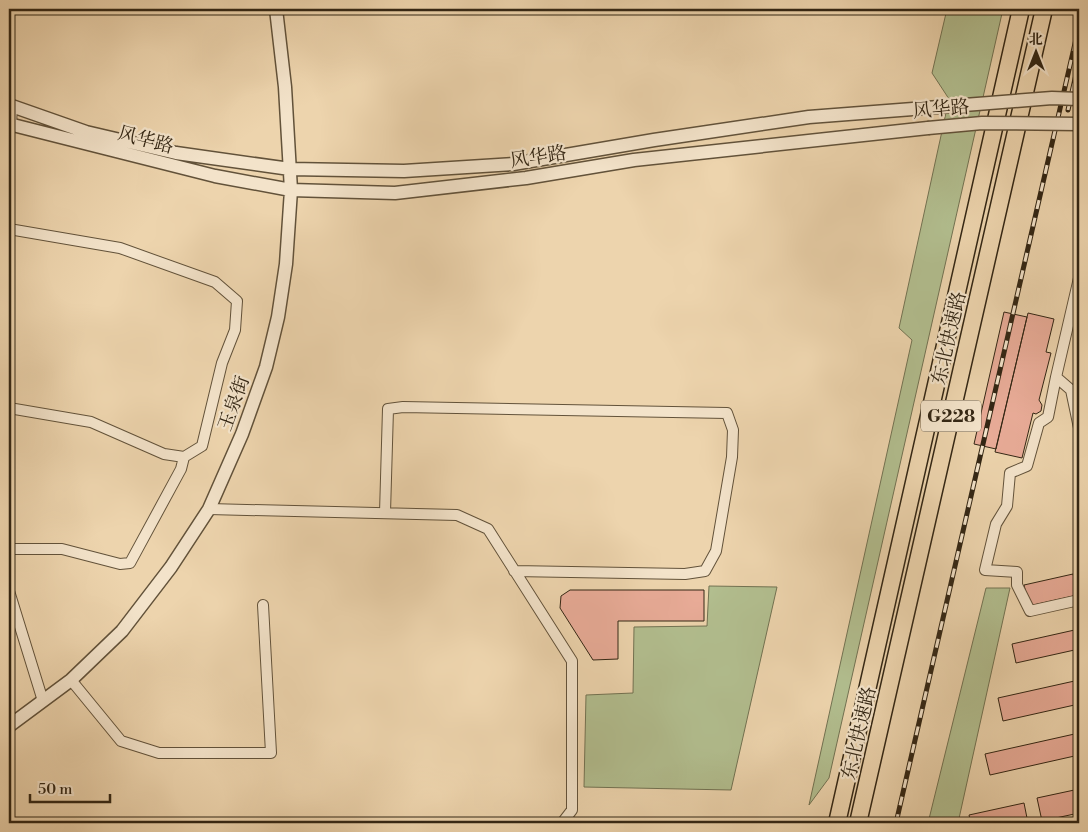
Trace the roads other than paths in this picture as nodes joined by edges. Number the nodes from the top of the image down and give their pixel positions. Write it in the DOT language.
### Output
graph roads {
  1 [pos="276,9"];
  2 [pos="1021,9"];
  3 [pos="1044,9"];
  4 [pos="1079,99"];
  5 [pos="10,105"];
  6 [pos="1079,124"];
  7 [pos="10,127"];
  8 [pos="290,169"];
  9 [pos="291,190"];
  10 [pos="9,229"];
  11 [pos="1079,278"];
  12 [pos="1056,377"];
  13 [pos="9,408"];
  14 [pos="1079,428"];
  15 [pos="184,457"];
  16 [pos="209,509"];
  17 [pos="385,513"];
  18 [pos="9,548"];
  19 [pos="514,571"];
  20 [pos="9,591"];
  21 [pos="1079,600"];
  22 [pos="263,605"];
  23 [pos="71,680"];
  24 [pos="43,701"];
  25 [pos="9,726"];
  26 [pos="562,823"];
  27 [pos="837,823"];
  28 [pos="858,823"];
  1 -- 8 [label="street, 玉泉街"];
  2 -- 27 [label="highway, 东北快速路 / G228"];
  3 -- 28 [label="highway, 东北快速路 / G228"];
  4 -- 8 [label="street, 风华路, bridge"];
  5 -- 7 [label="street"];
  5 -- 8 [label="street, 风华路"];
  6 -- 9 [label="street, 风华路, bridge"];
  7 -- 9 [label="street, 风华路"];
  8 -- 9 [label="street, 玉泉街"];
  9 -- 16 [label="street, 玉泉街"];
  10 -- 15 [label="street"];
  11 -- 12 [label="street"];
  12 -- 14 [label="street"];
  12 -- 21 [label="street"];
  13 -- 15 [label="street"];
  15 -- 18 [label="street"];
  16 -- 17 [label="street"];
  16 -- 23 [label="street, 玉泉街"];
  17 -- 19 [label="street"];
  17 -- 19 [label="street"];
  19 -- 26 [label="street"];
  20 -- 24 [label="street"];
  22 -- 23 [label="street"];
  23 -- 24 [label="street, 玉泉街"];
  24 -- 25 [label="street, 玉泉街"];
}
